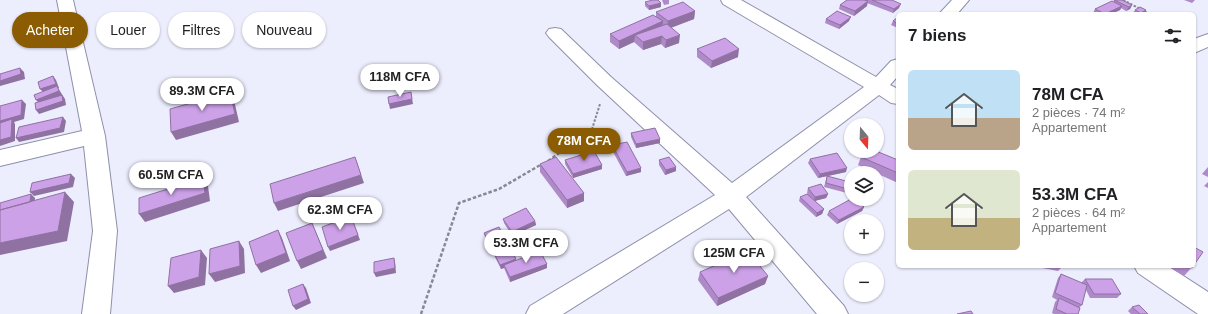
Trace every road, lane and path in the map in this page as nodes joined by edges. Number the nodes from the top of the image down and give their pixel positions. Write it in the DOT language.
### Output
graph roads {
  1 [pos="65,0"];
  2 [pos="729,0"];
  3 [pos="961,0"];
  4 [pos="1123,0"];
  5 [pos="950,12"];
  6 [pos="1146,12"];
  7 [pos="555,33"];
  8 [pos="1208,39"];
  9 [pos="1196,46"];
  10 [pos="896,67"];
  11 [pos="604,81"];
  12 [pos="878,86"];
  13 [pos="896,97"];
  14 [pos="94,136"];
  15 [pos="0,158"];
  16 [pos="731,196"];
  17 [pos="1150,268"];
  18 [pos="1208,306"];
  19 [pos="96,314"];
  20 [pos="421,314"];
  21 [pos="540,314"];
  22 [pos="834,314"];
  1 -- 14 [label="street"];
  2 -- 12 [label="street"];
  3 -- 5 [label="street"];
  4 -- 6 [label="path"];
  7 -- 11 [label="street"];
  8 -- 9 [label="street"];
  10 -- 12 [label="street"];
  11 -- 16 [label="street"];
  11 -- 20 [label="path"];
  12 -- 13 [label="street"];
  12 -- 16 [label="street"];
  14 -- 15 [label="street"];
  14 -- 19 [label="street"];
  16 -- 21 [label="street"];
  16 -- 22 [label="street"];
  17 -- 18 [label="street"];
}
